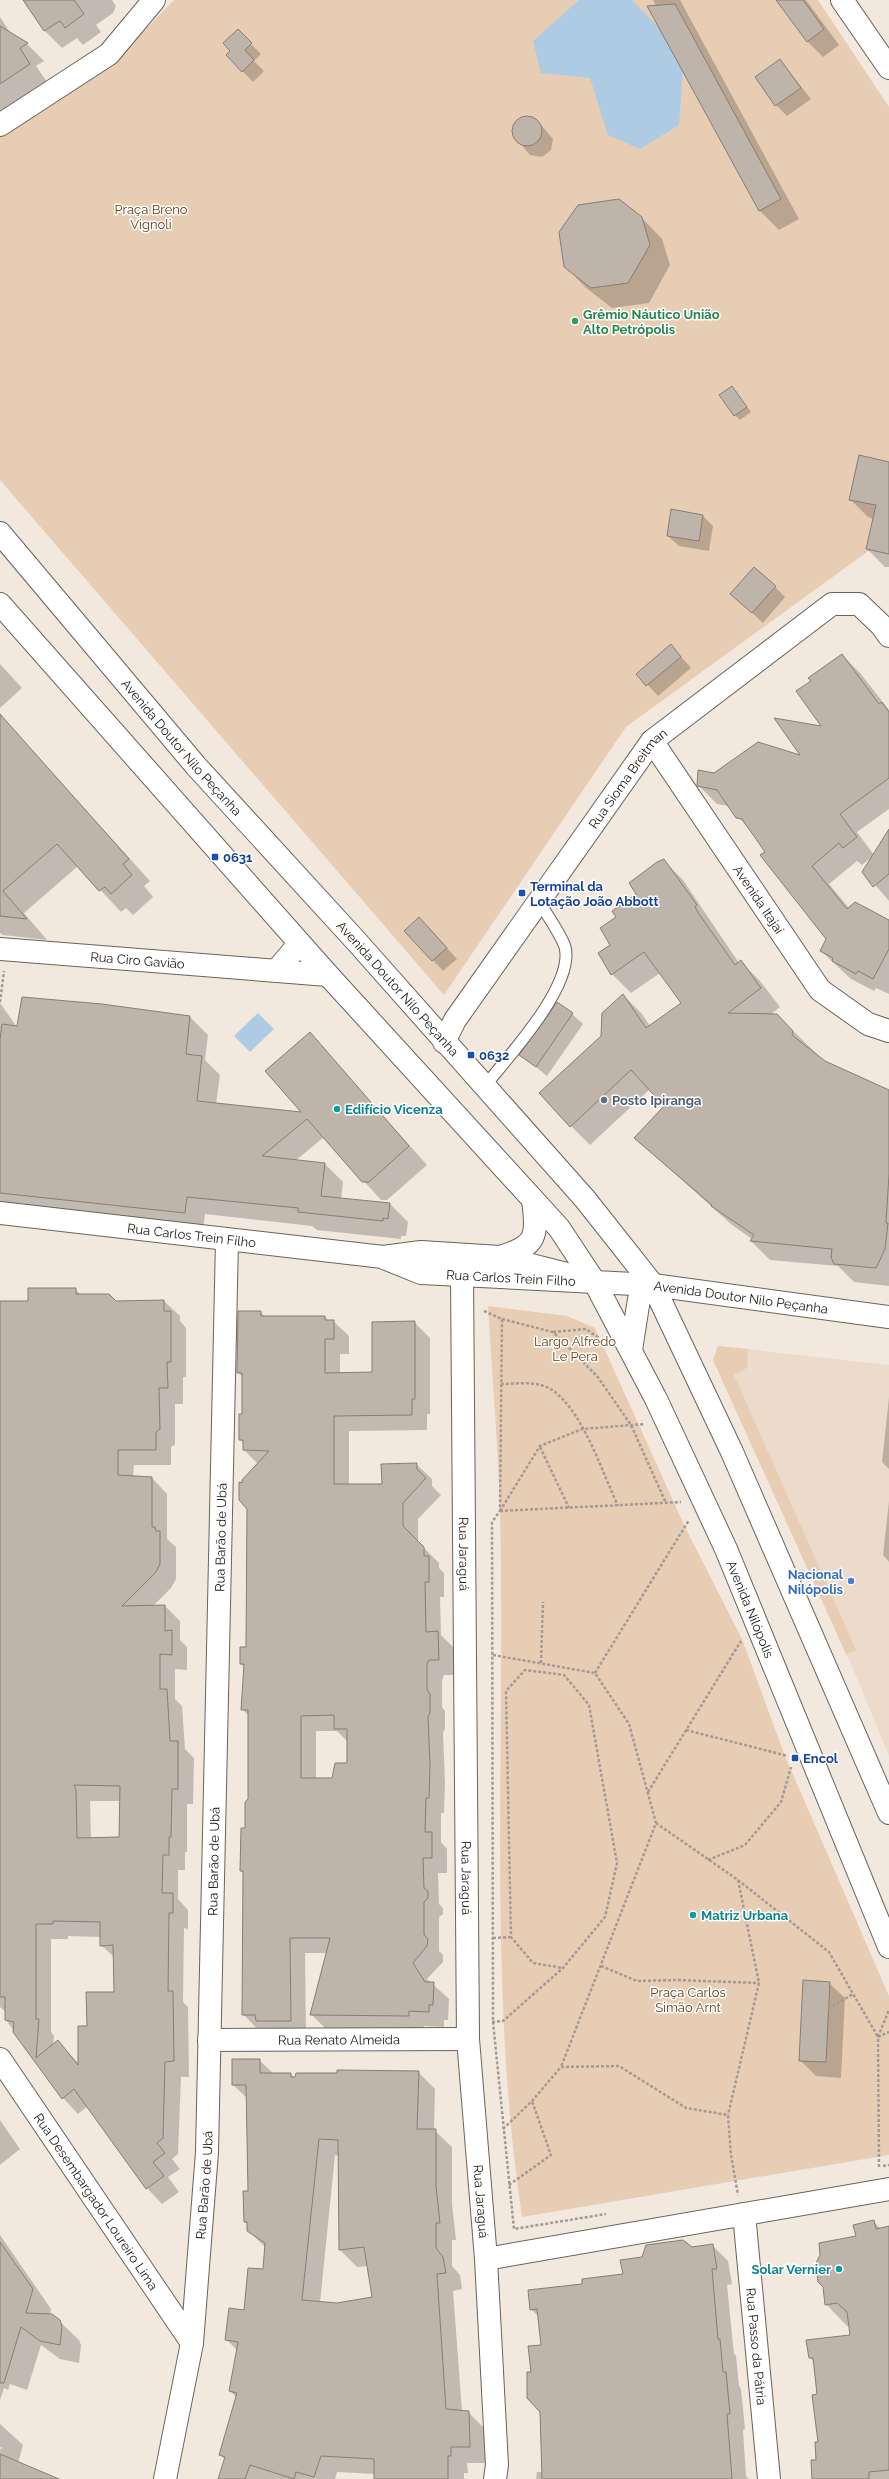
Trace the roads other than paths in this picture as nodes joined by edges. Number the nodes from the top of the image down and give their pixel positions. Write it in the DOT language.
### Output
graph roads {
  1 [pos="154,0"];
  2 [pos="842,0"];
  3 [pos="889,68"];
  4 [pos="0,125"];
  5 [pos="0,533"];
  6 [pos="0,604"];
  7 [pos="889,636"];
  8 [pos="652,742"];
  9 [pos="539,901"];
  10 [pos="297,941"];
  11 [pos="3,950"];
  12 [pos="276,971"];
  13 [pos="328,975"];
  14 [pos="889,1030"];
  15 [pos="439,1036"];
  16 [pos="484,1087"];
  17 [pos="533,1200"];
  18 [pos="0,1213"];
  19 [pos="227,1240"];
  20 [pos="383,1257"];
  21 [pos="500,1257"];
  22 [pos="462,1276"];
  23 [pos="594,1281"];
  24 [pos="653,1285"];
  25 [pos="889,1317"];
  26 [pos="631,1350"];
  27 [pos="889,1813"];
  28 [pos="889,1946"];
  29 [pos="468,2039"];
  30 [pos="209,2040"];
  31 [pos="0,2059"];
  32 [pos="889,2189"];
  33 [pos="744,2214"];
  34 [pos="486,2259"];
  35 [pos="192,2343"];
  36 [pos="165,2479"];
  37 [pos="495,2479"];
  38 [pos="769,2479"];
  1 -- 4 [label="street"];
  2 -- 3 [label="street"];
  5 -- 15 [label="street, Avenida Doutor Nilo Peçanha"];
  6 -- 10 [label="street"];
  7 -- 8 [label="street, Rua Sioma Breitman"];
  8 -- 9 [label="street, Rua Sioma Breitman"];
  8 -- 14 [label="street, Avenida Itajaí"];
  9 -- 15 [label="street, Rua Sioma Breitman"];
  9 -- 16 [label="lane"];
  10 -- 12 [label="street"];
  10 -- 13 [label="street"];
  11 -- 12 [label="street, Rua Ciro Gavião"];
  12 -- 13 [label="street, Rua Ciro Gavião"];
  13 -- 17 [label="street"];
  15 -- 16 [label="street, Avenida Doutor Nilo Peçanha"];
  16 -- 24 [label="street, Avenida Doutor Nilo Peçanha"];
  17 -- 21 [label="street"];
  17 -- 23 [label="street"];
  18 -- 19 [label="street, Rua Carlos Trein Filho"];
  19 -- 20 [label="street, Rua Carlos Trein Filho"];
  19 -- 30 [label="street, Rua Barão de Ubá"];
  20 -- 21 [label="street, Rua Carlos Trein Filho"];
  20 -- 22 [label="street, Rua Carlos Trein Filho"];
  21 -- 23 [label="street, Rua Carlos Trein Filho"];
  22 -- 23 [label="street, Rua Carlos Trein Filho"];
  22 -- 29 [label="street, Rua Jaraguá"];
  23 -- 24 [label="street, Rua Carlos Trein Filho"];
  23 -- 26 [label="street, Avenida Nilópolis"];
  24 -- 25 [label="street, Avenida Doutor Nilo Peçanha"];
  24 -- 26 [label="street"];
  24 -- 27 [label="street"];
  26 -- 28 [label="street, Avenida Nilópolis"];
  29 -- 30 [label="street, Rua Renato Almeida"];
  29 -- 34 [label="street, Rua Jaraguá"];
  30 -- 35 [label="street, Rua Barão de Ubá"];
  31 -- 35 [label="street, Rua Desembargador Loureiro Lima"];
  32 -- 33 [label="street"];
  33 -- 34 [label="street"];
  33 -- 38 [label="street, Rua Passo da Pátria"];
  34 -- 37 [label="street, Rua Jaraguá"];
  35 -- 36 [label="street, Rua Barão de Ubá"];
}
